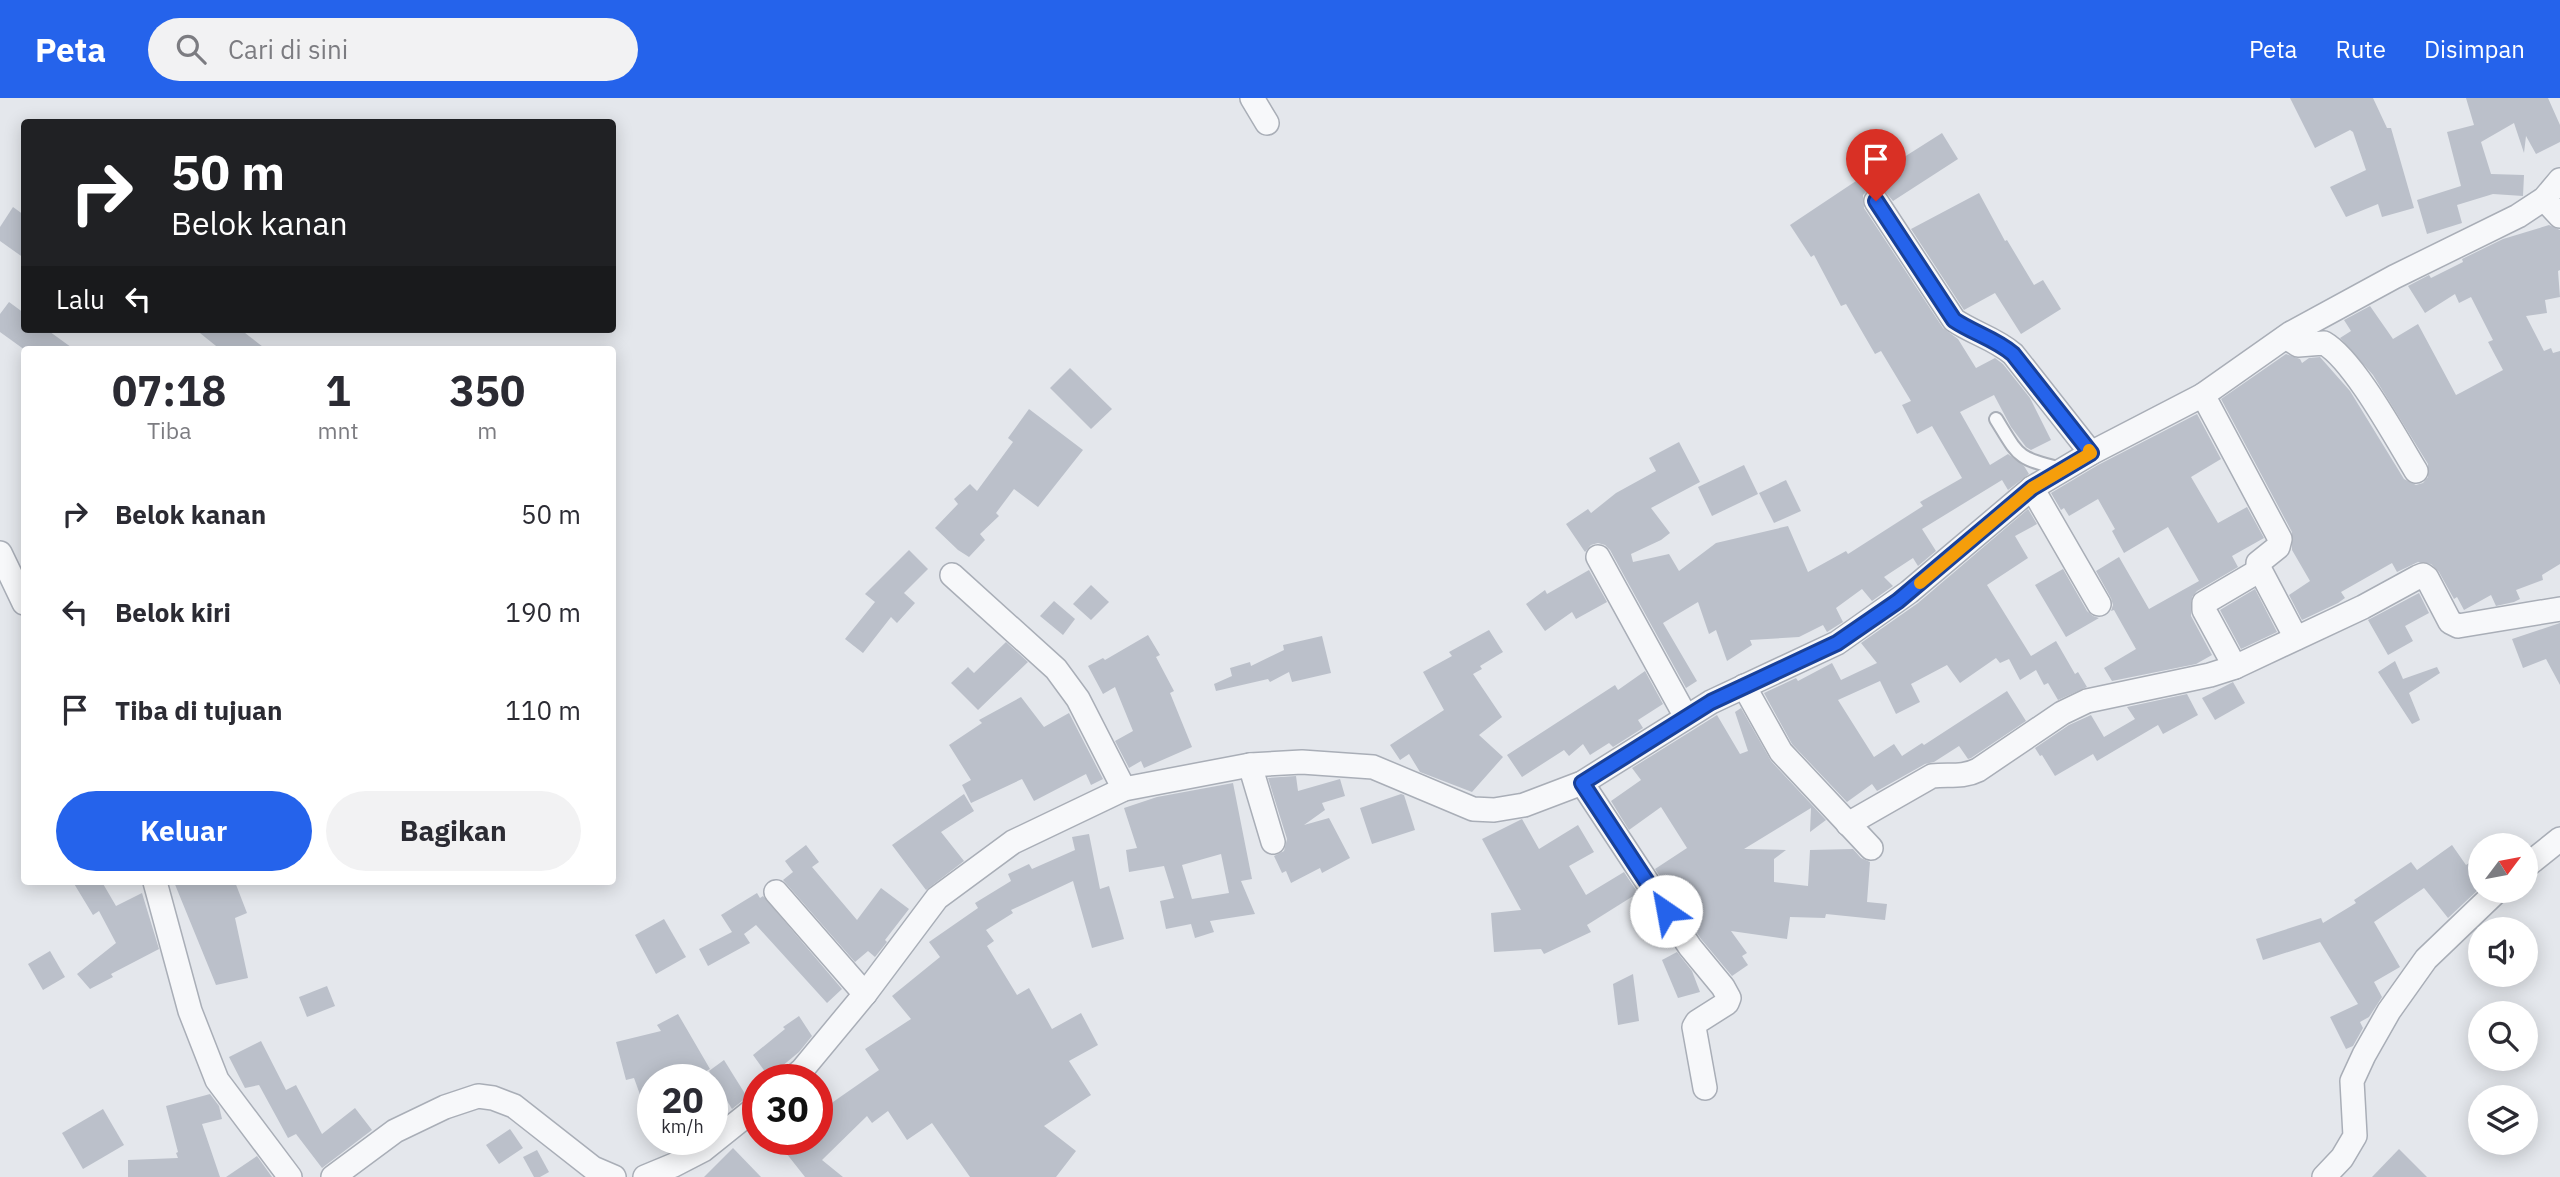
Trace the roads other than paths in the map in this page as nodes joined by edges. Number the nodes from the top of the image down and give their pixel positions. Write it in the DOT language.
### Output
graph roads {
  1 [pos="1252,98"];
  2 [pos="1267,123"];
  3 [pos="2560,180"];
  4 [pos="2544,199"];
  5 [pos="1876,201"];
  6 [pos="2560,216"];
  7 [pos="2286,337"];
  8 [pos="2203,395"];
  9 [pos="1996,419"];
  10 [pos="2091,453"];
  11 [pos="2064,470"];
  12 [pos="2416,471"];
  13 [pos="2032,488"];
  14 [pos="0,553"];
  15 [pos="1598,556"];
  16 [pos="2260,570"];
  17 [pos="951,575"];
  18 [pos="21,597"];
  19 [pos="2099,604"];
  20 [pos="2560,609"];
  21 [pos="2296,638"];
  22 [pos="2235,667"];
  23 [pos="1744,686"];
  24 [pos="1686,717"];
  25 [pos="1250,765"];
  26 [pos="1582,783"];
  27 [pos="1124,789"];
  28 [pos="1848,824"];
  29 [pos="2560,839"];
  30 [pos="1273,842"];
  31 [pos="1871,848"];
  32 [pos="2538,857"];
  33 [pos="156,885"];
  34 [pos="776,892"];
  35 [pos="2484,903"];
  36 [pos="865,994"];
  37 [pos="807,1064"];
  38 [pos="1706,1088"];
  39 [pos="742,1119"];
  40 [pos="290,1177"];
  41 [pos="333,1177"];
  42 [pos="614,1177"];
  43 [pos="645,1177"];
  44 [pos="2323,1177"];
  1 -- 2 [label="street"];
  3 -- 4 [label="street"];
  4 -- 6 [label="street"];
  4 -- 7 [label="street"];
  5 -- 10 [label="street"];
  7 -- 8 [label="street"];
  7 -- 12 [label="street"];
  8 -- 10 [label="street"];
  8 -- 16 [label="street"];
  9 -- 11 [label="lane"];
  10 -- 11 [label="street"];
  11 -- 13 [label="street"];
  13 -- 19 [label="street"];
  13 -- 23 [label="street"];
  14 -- 18 [label="street"];
  15 -- 24 [label="street"];
  16 -- 21 [label="street"];
  16 -- 22 [label="street"];
  17 -- 27 [label="street"];
  20 -- 21 [label="street"];
  21 -- 22 [label="street"];
  22 -- 28 [label="street"];
  23 -- 24 [label="street"];
  23 -- 28 [label="street"];
  24 -- 26 [label="street"];
  25 -- 26 [label="street"];
  25 -- 27 [label="street"];
  25 -- 30 [label="street"];
  26 -- 38 [label="street"];
  27 -- 36 [label="street"];
  28 -- 31 [label="street"];
  29 -- 32 [label="street"];
  33 -- 40 [label="street"];
  34 -- 36 [label="street"];
  35 -- 44 [label="street"];
  36 -- 37 [label="street"];
  39 -- 43 [label="street"];
  41 -- 42 [label="street"];
}
